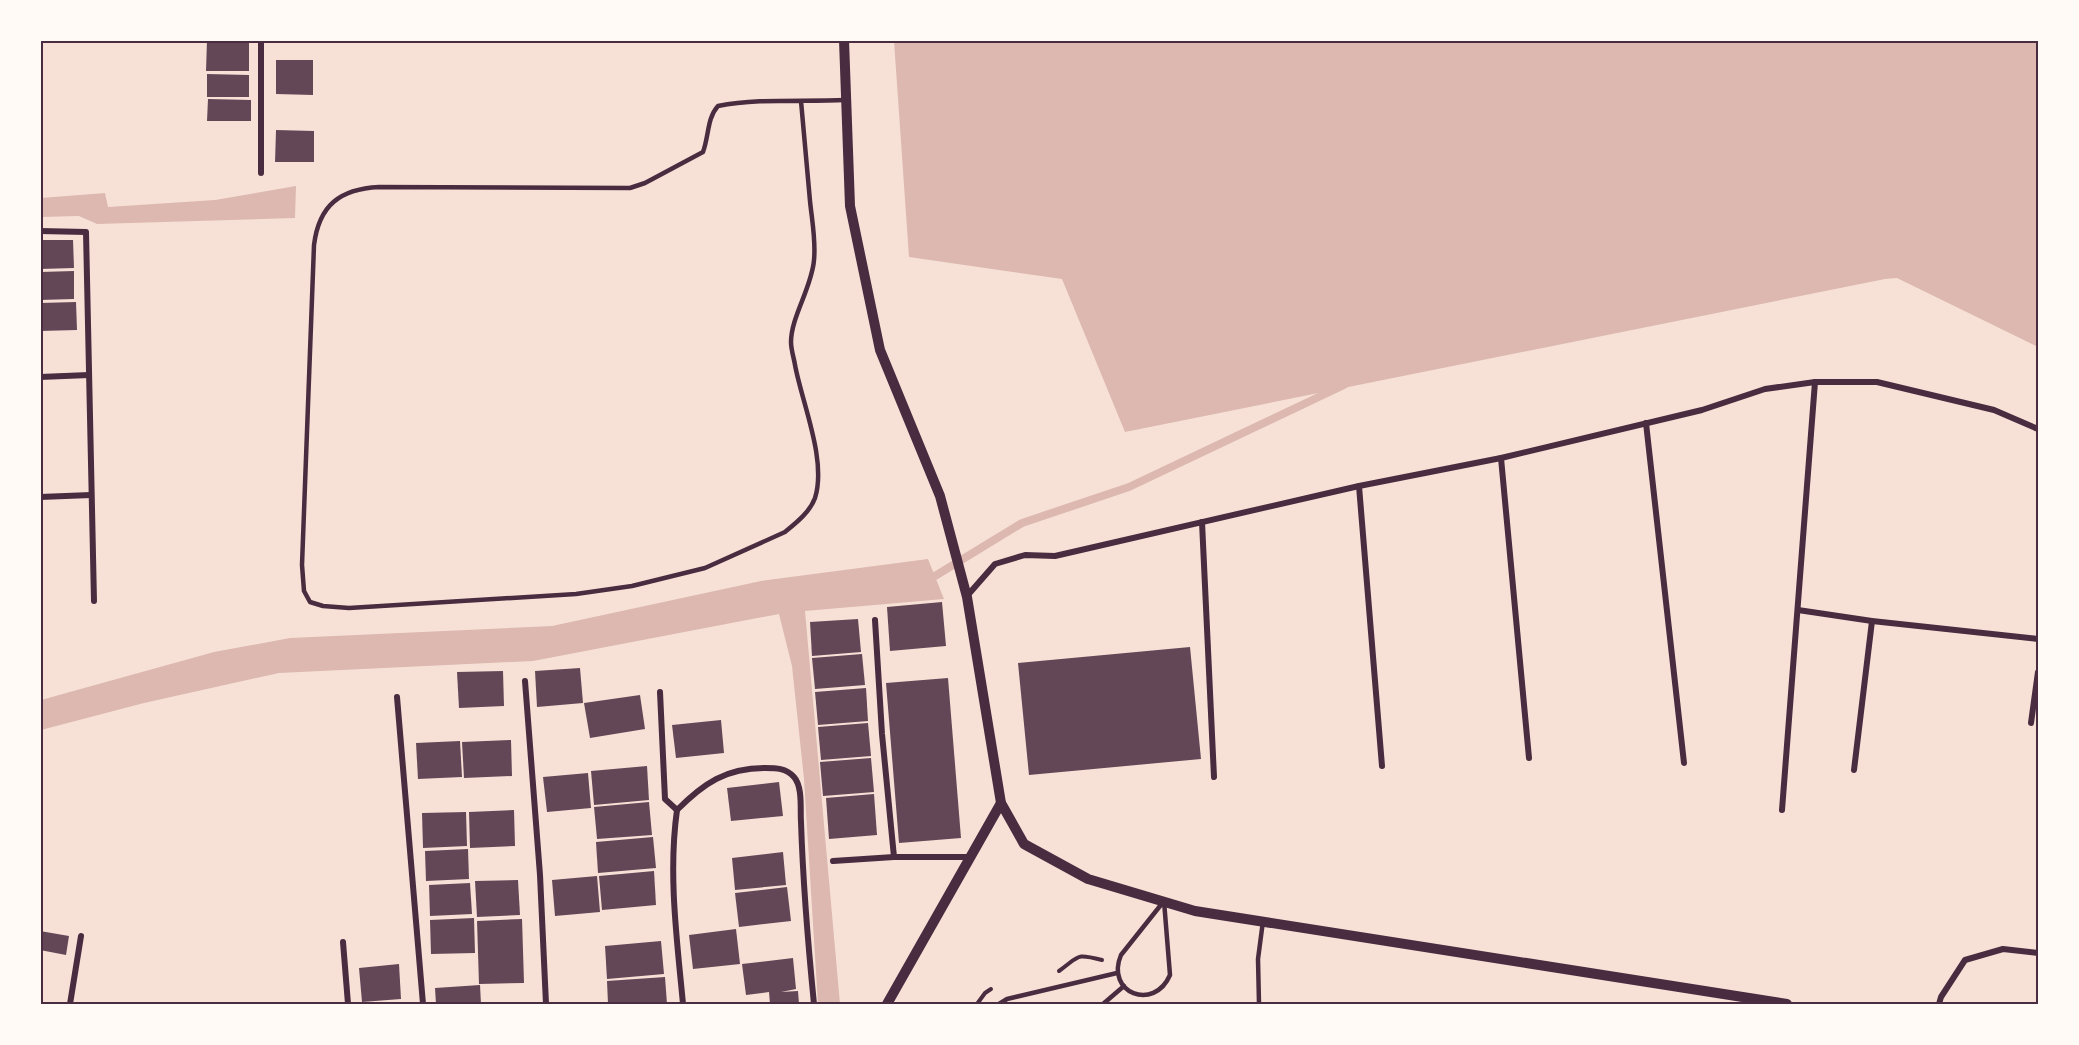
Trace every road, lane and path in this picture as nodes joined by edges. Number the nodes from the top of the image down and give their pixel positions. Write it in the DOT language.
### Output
graph roads {
  1 [pos="261,40"];
  2 [pos="844,40"];
  3 [pos="848,100"];
  4 [pos="801,101"];
  5 [pos="261,173"];
  6 [pos="40,231"];
  7 [pos="89,375"];
  8 [pos="40,376"];
  9 [pos="1815,382"];
  10 [pos="1646,423"];
  11 [pos="2038,429"];
  12 [pos="1501,458"];
  13 [pos="1359,486"];
  14 [pos="92,495"];
  15 [pos="40,497"];
  16 [pos="1202,522"];
  17 [pos="967,597"];
  18 [pos="93,601"];
  19 [pos="1798,610"];
  20 [pos="875,620"];
  21 [pos="1872,621"];
  22 [pos="2038,639"];
  23 [pos="2038,672"];
  24 [pos="525,681"];
  25 [pos="660,693"];
  26 [pos="397,697"];
  27 [pos="2031,723"];
  28 [pos="1529,758"];
  29 [pos="1684,763"];
  30 [pos="1382,766"];
  31 [pos="1854,770"];
  32 [pos="1214,777"];
  33 [pos="1000,803"];
  34 [pos="677,810"];
  35 [pos="1782,810"];
  36 [pos="894,857"];
  37 [pos="970,857"];
  38 [pos="834,861"];
  39 [pos="1164,901"];
  40 [pos="1263,921"];
  41 [pos="81,936"];
  42 [pos="343,942"];
  43 [pos="2038,953"];
  44 [pos="1117,973"];
  45 [pos="1124,986"];
  46 [pos="70,1005"];
  47 [pos="348,1005"];
  48 [pos="423,1005"];
  49 [pos="546,1005"];
  50 [pos="683,1005"];
  51 [pos="814,1005"];
  52 [pos="887,1005"];
  53 [pos="999,1005"];
  54 [pos="1103,1005"];
  55 [pos="1259,1005"];
  56 [pos="1787,1005"];
  57 [pos="1939,1005"];
  1 -- 5 [label="street"];
  2 -- 3 [label="street"];
  3 -- 4 [label="lane"];
  3 -- 17 [label="street"];
  4 -- 4 [label="lane"];
  6 -- 7 [label="street"];
  7 -- 8 [label="street"];
  7 -- 14 [label="street"];
  9 -- 10 [label="street"];
  9 -- 11 [label="street"];
  9 -- 19 [label="street"];
  10 -- 12 [label="street"];
  10 -- 29 [label="street"];
  12 -- 13 [label="street"];
  12 -- 28 [label="street"];
  13 -- 16 [label="street"];
  13 -- 30 [label="street"];
  14 -- 15 [label="street"];
  14 -- 18 [label="street"];
  16 -- 17 [label="street"];
  16 -- 32 [label="street"];
  17 -- 33 [label="street"];
  19 -- 21 [label="street"];
  19 -- 35 [label="street"];
  20 -- 36 [label="street"];
  21 -- 22 [label="street"];
  21 -- 31 [label="street"];
  23 -- 27 [label="street"];
  24 -- 49 [label="street"];
  25 -- 34 [label="street"];
  26 -- 48 [label="street"];
  33 -- 37 [label="street"];
  33 -- 39 [label="street"];
  34 -- 50 [label="street"];
  34 -- 51 [label="street"];
  36 -- 37 [label="street"];
  36 -- 38 [label="street"];
  37 -- 52 [label="street"];
  39 -- 40 [label="street"];
  39 -- 44 [label="lane"];
  39 -- 45 [label="lane"];
  40 -- 55 [label="lane"];
  40 -- 56 [label="street"];
  41 -- 46 [label="street"];
  42 -- 47 [label="street"];
  43 -- 57 [label="street"];
  44 -- 45 [label="lane"];
  44 -- 53 [label="lane"];
  45 -- 54 [label="lane"];
}
